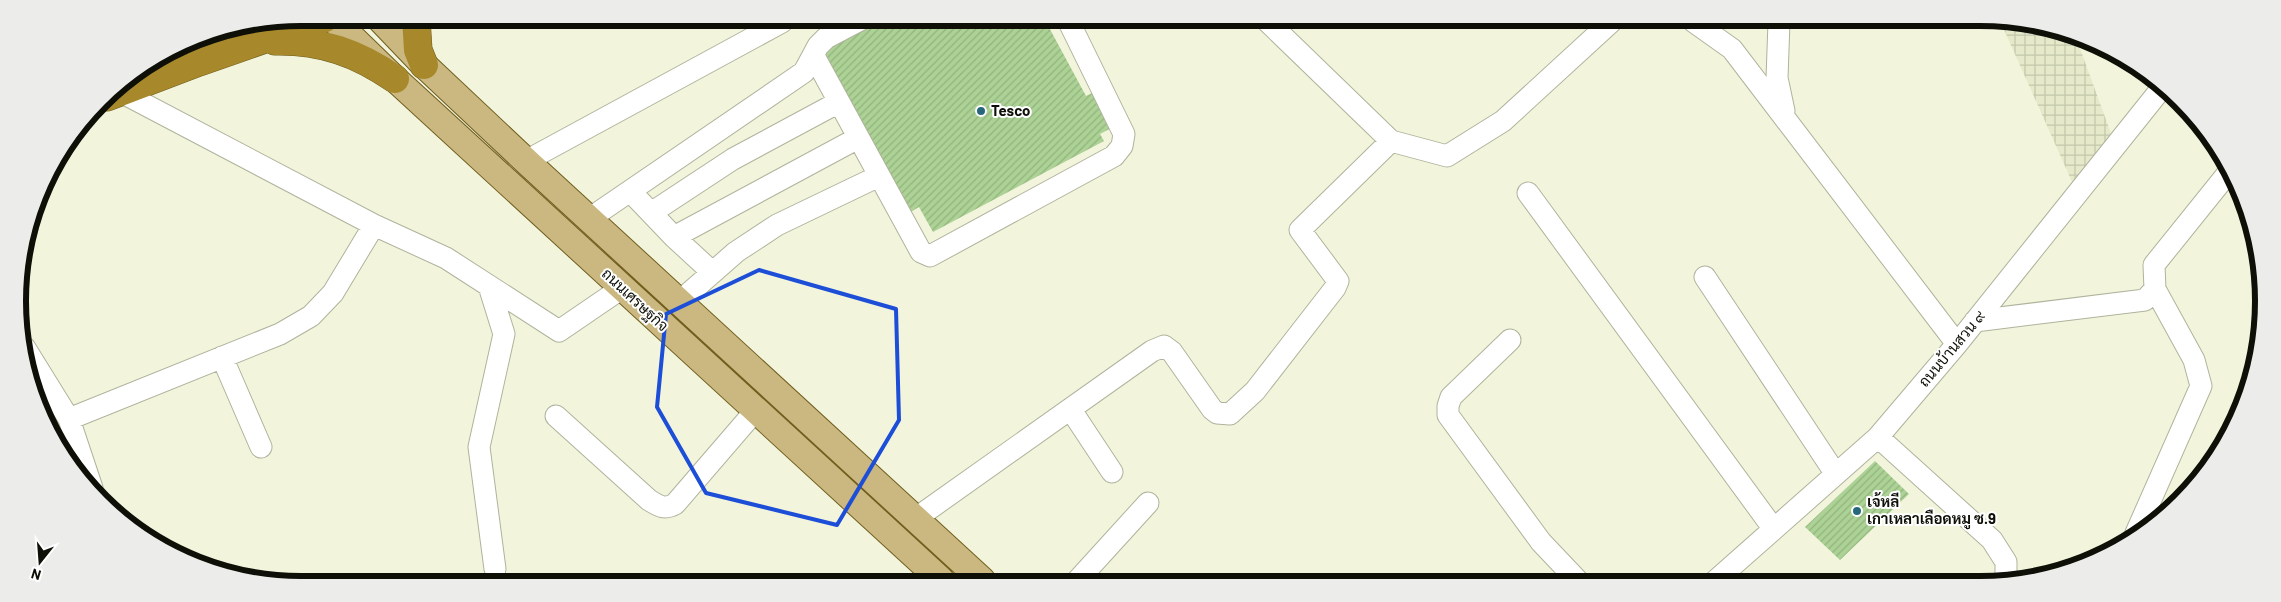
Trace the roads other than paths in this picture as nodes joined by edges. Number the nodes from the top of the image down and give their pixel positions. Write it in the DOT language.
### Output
graph roads {
  1 [pos="302,26"];
  2 [pos="340,26"];
  3 [pos="387,26"];
  4 [pos="416,26"];
  5 [pos="775,26"];
  6 [pos="849,26"];
  7 [pos="1071,26"];
  8 [pos="1273,26"];
  9 [pos="1606,26"];
  10 [pos="1700,26"];
  11 [pos="1779,26"];
  12 [pos="218,39"];
  13 [pos="249,44"];
  14 [pos="814,56"];
  15 [pos="199,62"];
  16 [pos="424,65"];
  17 [pos="395,80"];
  18 [pos="123,91"];
  19 [pos="2159,92"];
  20 [pos="117,97"];
  21 [pos="839,102"];
  22 [pos="1786,118"];
  23 [pos="858,138"];
  24 [pos="1390,141"];
  25 [pos="526,161"];
  26 [pos="879,176"];
  27 [pos="2225,177"];
  28 [pos="630,191"];
  29 [pos="1528,193"];
  30 [pos="652,213"];
  31 [pos="589,220"];
  32 [pos="374,225"];
  33 [pos="674,237"];
  34 [pos="712,272"];
  35 [pos="1705,277"];
  36 [pos="489,286"];
  37 [pos="622,288"];
  38 [pos="2155,289"];
  39 [pos="679,302"];
  40 [pos="1975,321"];
  41 [pos="1510,340"];
  42 [pos="1957,344"];
  43 [pos="222,357"];
  44 [pos="34,362"];
  45 [pos="775,390"];
  46 [pos="756,410"];
  47 [pos="1071,410"];
  48 [pos="556,416"];
  49 [pos="69,418"];
  50 [pos="1878,437"];
  51 [pos="261,447"];
  52 [pos="76,458"];
  53 [pos="1112,472"];
  54 [pos="1835,473"];
  55 [pos="1148,503"];
  56 [pos="915,519"];
  57 [pos="2140,524"];
  58 [pos="1773,528"];
  59 [pos="495,568"];
  60 [pos="2006,574"];
  61 [pos="937,576"];
  62 [pos="978,576"];
  63 [pos="1081,576"];
  64 [pos="1573,576"];
  65 [pos="1721,576"];
  1 -- 13 [label="highway"];
  2 -- 17 [label="main road, ถนนเศรษฐกิจ"];
  3 -- 16 [label="main road, ถนนเศรษฐกิจ"];
  4 -- 16 [label="highway"];
  5 -- 25 [label="street"];
  6 -- 14 [label="street"];
  7 -- 26 [label="street"];
  8 -- 24 [label="street"];
  9 -- 24 [label="street"];
  10 -- 22 [label="street"];
  11 -- 22 [label="street"];
  12 -- 15 [label="highway"];
  13 -- 15 [label="highway"];
  13 -- 17 [label="highway"];
  14 -- 21 [label="street"];
  14 -- 28 [label="street"];
  15 -- 18 [label="highway"];
  16 -- 25 [label="main road, ถนนเศรษฐกิจ"];
  17 -- 37 [label="main road, ถนนเศรษฐกิจ"];
  19 -- 40 [label="street, ถนนบ้านสวน ๙"];
  20 -- 32 [label="street"];
  21 -- 23 [label="street"];
  21 -- 30 [label="street"];
  22 -- 42 [label="street"];
  23 -- 26 [label="street"];
  23 -- 33 [label="street"];
  24 -- 47 [label="street"];
  25 -- 31 [label="main road, ถนนเศรษฐกิจ"];
  26 -- 34 [label="street"];
  27 -- 38 [label="street"];
  28 -- 30 [label="street"];
  28 -- 31 [label="street"];
  29 -- 58 [label="street"];
  30 -- 33 [label="street"];
  31 -- 39 [label="main road, ถนนเศรษฐกิจ"];
  32 -- 36 [label="street"];
  32 -- 43 [label="street"];
  33 -- 34 [label="street"];
  34 -- 39 [label="street"];
  35 -- 54 [label="street"];
  36 -- 37 [label="street"];
  36 -- 59 [label="street"];
  37 -- 46 [label="main road, ถนนเศรษฐกิจ"];
  38 -- 40 [label="street"];
  38 -- 57 [label="street"];
  39 -- 45 [label="main road, ถนนเศรษฐกิจ"];
  40 -- 42 [label="street, ถนนบ้านสวน ๙"];
  41 -- 64 [label="street"];
  42 -- 50 [label="street, ถนนบ้านสวน ๙"];
  43 -- 49 [label="street"];
  43 -- 51 [label="street"];
  44 -- 49 [label="street"];
  45 -- 46 [label="main road"];
  45 -- 56 [label="main road, ถนนเศรษฐกิจ"];
  46 -- 48 [label="street"];
  46 -- 61 [label="main road, ถนนเศรษฐกิจ"];
  47 -- 53 [label="street"];
  47 -- 56 [label="street"];
  49 -- 52 [label="street"];
  50 -- 54 [label="street, ถนนบ้านสวน ๙"];
  50 -- 60 [label="street"];
  54 -- 58 [label="street, ถนนบ้านสวน ๙"];
  55 -- 63 [label="street"];
  56 -- 62 [label="main road, ถนนเศรษฐกิจ"];
  58 -- 65 [label="street, ถนนบ้านสวน ๙"];
}
